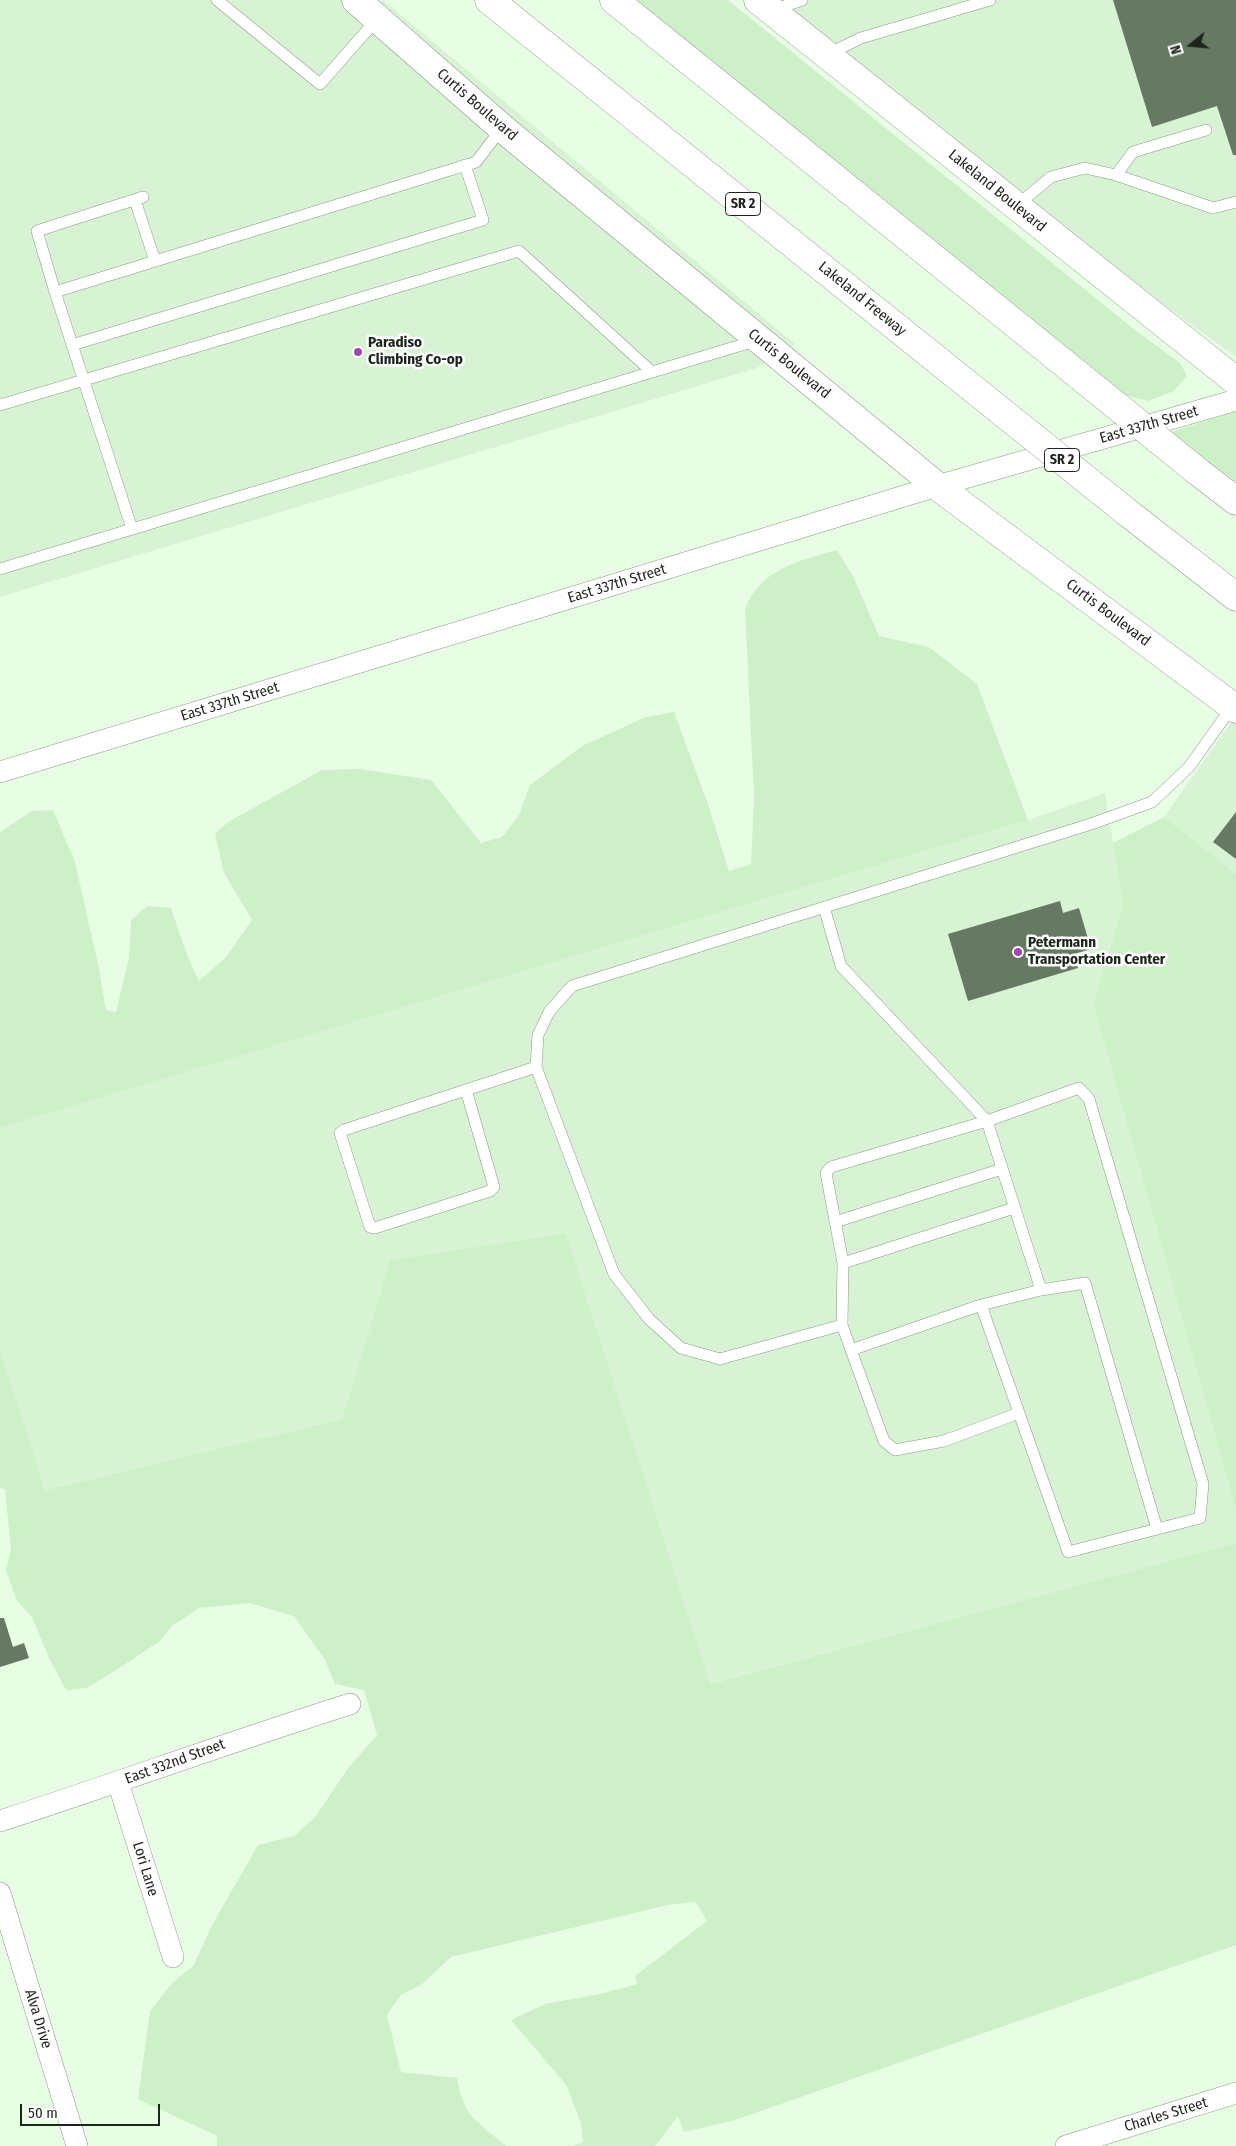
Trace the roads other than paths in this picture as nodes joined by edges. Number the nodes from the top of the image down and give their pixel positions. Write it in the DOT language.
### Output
graph roads {
  1 [pos="218,0"];
  2 [pos="356,0"];
  3 [pos="489,0"];
  4 [pos="614,0"];
  5 [pos="802,0"];
  6 [pos="990,0"];
  7 [pos="765,5"];
  8 [pos="378,18"];
  9 [pos="827,54"];
  10 [pos="502,128"];
  11 [pos="1206,130"];
  12 [pos="465,166"];
  13 [pos="1116,174"];
  14 [pos="1236,202"];
  15 [pos="1016,206"];
  16 [pos="155,261"];
  17 [pos="55,292"];
  18 [pos="759,340"];
  19 [pos="72,345"];
  20 [pos="652,372"];
  21 [pos="83,380"];
  22 [pos="1236,381"];
  23 [pos="1236,400"];
  24 [pos="0,405"];
  25 [pos="937,486"];
  26 [pos="1236,501"];
  27 [pos="132,529"];
  28 [pos="0,569"];
  29 [pos="1236,596"];
  30 [pos="1234,708"];
  31 [pos="0,772"];
  32 [pos="824,908"];
  33 [pos="536,1067"];
  34 [pos="466,1090"];
  35 [pos="986,1122"];
  36 [pos="1002,1169"];
  37 [pos="1014,1208"];
  38 [pos="835,1222"];
  39 [pos="842,1262"];
  40 [pos="1041,1290"];
  41 [pos="981,1305"];
  42 [pos="842,1325"];
  43 [pos="851,1350"];
  44 [pos="1019,1413"];
  45 [pos="1158,1529"];
  46 [pos="350,1704"];
  47 [pos="118,1782"];
  48 [pos="0,1821"];
  49 [pos="0,1893"];
  50 [pos="173,1957"];
  51 [pos="1236,2093"];
  52 [pos="77,2146"];
  53 [pos="1066,2146"];
  1 -- 8 [label="lane"];
  2 -- 8 [label="main road, Curtis Boulevard"];
  3 -- 29 [label="main road, Lakeland Freeway / SR 2, bridge"];
  4 -- 26 [label="main road, bridge"];
  5 -- 7 [label="lane"];
  6 -- 9 [label="lane"];
  7 -- 9 [label="main road, Lakeland Boulevard"];
  8 -- 10 [label="main road, Curtis Boulevard"];
  9 -- 15 [label="main road, Lakeland Boulevard"];
  10 -- 12 [label="lane"];
  10 -- 18 [label="main road, Curtis Boulevard"];
  11 -- 13 [label="lane"];
  12 -- 16 [label="lane"];
  12 -- 19 [label="lane"];
  13 -- 14 [label="lane"];
  13 -- 15 [label="lane"];
  15 -- 22 [label="main road, Lakeland Boulevard"];
  16 -- 17 [label="lane"];
  16 -- 17 [label="lane"];
  17 -- 19 [label="lane"];
  18 -- 20 [label="lane"];
  18 -- 25 [label="main road, Curtis Boulevard"];
  19 -- 21 [label="lane"];
  20 -- 21 [label="lane"];
  20 -- 27 [label="lane"];
  21 -- 24 [label="lane"];
  21 -- 27 [label="lane"];
  23 -- 25 [label="street, East 337th Street"];
  25 -- 30 [label="main road, Curtis Boulevard"];
  25 -- 31 [label="street, East 337th Street"];
  27 -- 28 [label="lane"];
  30 -- 32 [label="lane"];
  32 -- 33 [label="lane"];
  32 -- 35 [label="lane"];
  33 -- 34 [label="lane"];
  33 -- 42 [label="lane"];
  34 -- 34 [label="lane"];
  35 -- 36 [label="lane"];
  35 -- 38 [label="lane"];
  35 -- 45 [label="lane"];
  36 -- 37 [label="lane"];
  36 -- 38 [label="lane"];
  37 -- 39 [label="lane"];
  37 -- 40 [label="lane"];
  38 -- 39 [label="lane"];
  39 -- 42 [label="lane"];
  40 -- 41 [label="lane"];
  40 -- 45 [label="lane"];
  41 -- 43 [label="lane"];
  41 -- 44 [label="lane"];
  42 -- 43 [label="lane"];
  43 -- 44 [label="lane"];
  44 -- 45 [label="lane"];
  46 -- 47 [label="street, East 332nd Street"];
  47 -- 48 [label="street, East 332nd Street"];
  47 -- 50 [label="street, Lori Lane"];
  49 -- 52 [label="street, Alva Drive"];
  51 -- 53 [label="street, Charles Street"];
}
